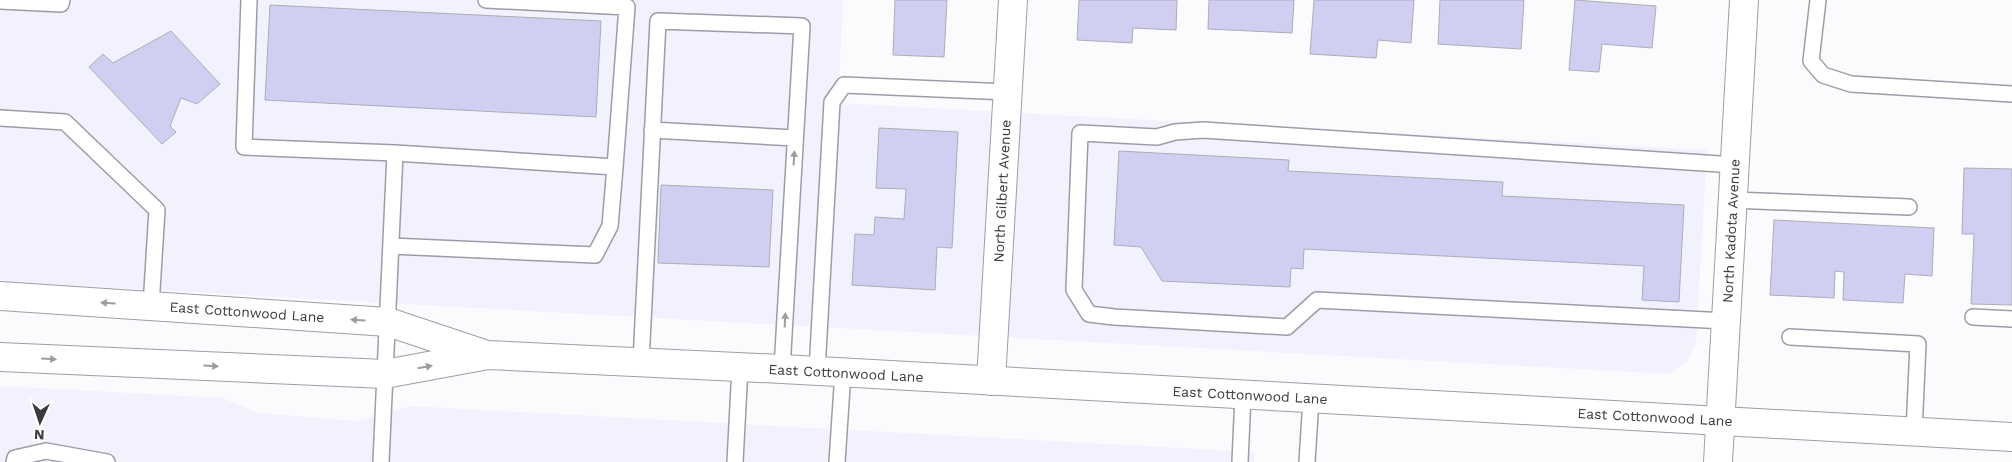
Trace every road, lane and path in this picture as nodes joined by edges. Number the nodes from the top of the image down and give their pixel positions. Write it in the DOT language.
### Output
graph roads {
  1 [pos="62,0"];
  2 [pos="249,0"];
  3 [pos="486,0"];
  4 [pos="1013,0"];
  5 [pos="1744,0"];
  6 [pos="1818,0"];
  7 [pos="0,1"];
  8 [pos="1008,92"];
  9 [pos="2012,94"];
  10 [pos="0,118"];
  11 [pos="652,130"];
  12 [pos="795,138"];
  13 [pos="395,153"];
  14 [pos="1735,165"];
  15 [pos="615,167"];
  16 [pos="1733,200"];
  17 [pos="1909,207"];
  18 [pos="391,246"];
  19 [pos="0,296"];
  20 [pos="151,306"];
  21 [pos="1973,317"];
  22 [pos="2012,319"];
  23 [pos="1726,321"];
  24 [pos="388,322"];
  25 [pos="1790,337"];
  26 [pos="488,355"];
  27 [pos="0,357"];
  28 [pos="641,362"];
  29 [pos="740,367"];
  30 [pos="782,369"];
  31 [pos="830,372"];
  32 [pos="385,374"];
  33 [pos="991,381"];
  34 [pos="1243,395"];
  35 [pos="1311,398"];
  36 [pos="1720,421"];
  37 [pos="1914,432"];
  38 [pos="2012,437"];
  39 [pos="14,462"];
  40 [pos="107,462"];
  41 [pos="381,462"];
  42 [pos="735,462"];
  43 [pos="837,462"];
  44 [pos="1240,462"];
  45 [pos="1307,462"];
  46 [pos="1718,462"];
  1 -- 7 [label="lane"];
  2 -- 13 [label="lane"];
  3 -- 15 [label="lane"];
  4 -- 8 [label="main road, North Gilbert Avenue"];
  5 -- 14 [label="main road, North Kadota Avenue"];
  6 -- 9 [label="lane"];
  8 -- 31 [label="lane"];
  8 -- 33 [label="main road, North Gilbert Avenue"];
  10 -- 20 [label="lane"];
  11 -- 12 [label="lane"];
  11 -- 12 [label="lane"];
  11 -- 28 [label="lane"];
  30 -- 12 [label="lane, one-way"];
  13 -- 15 [label="lane"];
  13 -- 18 [label="lane"];
  14 -- 16 [label="main road, North Kadota Avenue"];
  14 -- 23 [label="lane"];
  15 -- 18 [label="lane"];
  16 -- 17 [label="lane"];
  16 -- 23 [label="main road, North Kadota Avenue"];
  18 -- 24 [label="lane"];
  20 -- 19 [label="main road, East Cottonwood Lane, one-way"];
  24 -- 20 [label="main road, East Cottonwood Lane, one-way"];
  21 -- 22 [label="lane"];
  23 -- 36 [label="main road, North Kadota Avenue"];
  24 -- 26 [label="main road, East Cottonwood Lane"];
  24 -- 32 [label="lane"];
  25 -- 37 [label="lane"];
  26 -- 28 [label="main road, East Cottonwood Lane"];
  32 -- 26 [label="main road, East Cottonwood Lane, one-way"];
  27 -- 32 [label="main road, East Cottonwood Lane, one-way"];
  28 -- 29 [label="main road, East Cottonwood Lane"];
  29 -- 30 [label="main road, East Cottonwood Lane"];
  29 -- 42 [label="lane"];
  30 -- 31 [label="main road, East Cottonwood Lane"];
  31 -- 33 [label="main road, East Cottonwood Lane"];
  31 -- 43 [label="lane"];
  32 -- 41 [label="lane"];
  33 -- 34 [label="main road, East Cottonwood Lane"];
  34 -- 35 [label="main road, East Cottonwood Lane"];
  34 -- 44 [label="lane"];
  35 -- 36 [label="main road, East Cottonwood Lane"];
  35 -- 45 [label="lane"];
  36 -- 37 [label="main road, East Cottonwood Lane"];
  36 -- 46 [label="main road, North Kadota Avenue"];
  37 -- 38 [label="main road, East Cottonwood Lane"];
  39 -- 40 [label="lane"];
}
